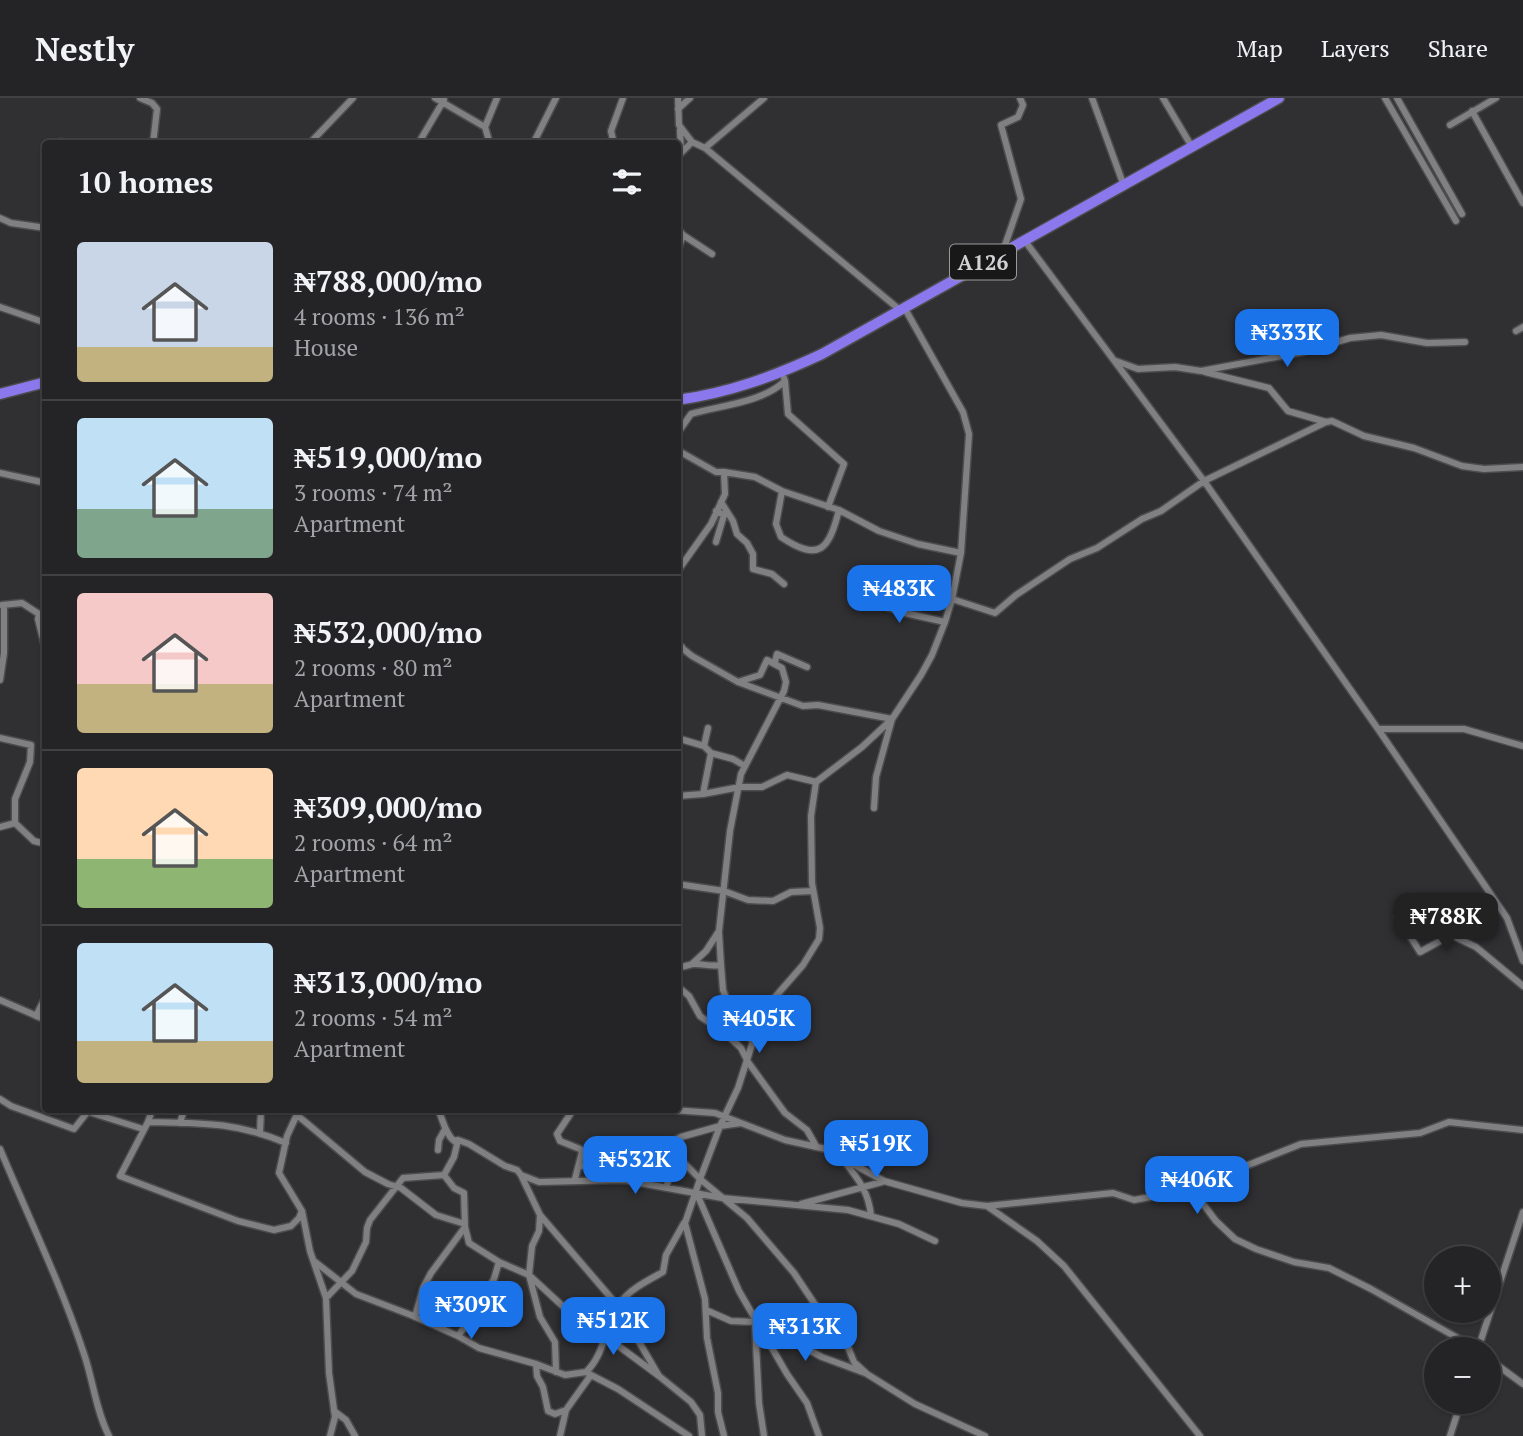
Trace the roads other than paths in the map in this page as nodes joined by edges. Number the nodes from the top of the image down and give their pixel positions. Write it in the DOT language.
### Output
graph roads {
  1 [pos="140,98"];
  2 [pos="353,98"];
  3 [pos="436,98"];
  4 [pos="497,98"];
  5 [pos="556,98"];
  6 [pos="623,98"];
  7 [pos="678,98"];
  8 [pos="690,98"];
  9 [pos="764,98"];
  10 [pos="1020,98"];
  11 [pos="1091,98"];
  12 [pos="1163,98"];
  13 [pos="1279,98"];
  14 [pos="1385,98"];
  15 [pos="1396,98"];
  16 [pos="1496,98"];
  17 [pos="444,100"];
  18 [pos="678,109"];
  19 [pos="1472,111"];
  20 [pos="678,125"];
  21 [pos="1450,125"];
  22 [pos="485,127"];
  23 [pos="153,140"];
  24 [pos="313,140"];
  25 [pos="420,140"];
  26 [pos="489,140"];
  27 [pos="535,140"];
  28 [pos="613,140"];
  29 [pos="692,142"];
  30 [pos="681,144"];
  31 [pos="1192,147"];
  32 [pos="705,148"];
  33 [pos="681,153"];
  34 [pos="1124,186"];
  35 [pos="1523,203"];
  36 [pos="1462,214"];
  37 [pos="0,218"];
  38 [pos="1456,221"];
  39 [pos="42,227"];
  40 [pos="681,233"];
  41 [pos="683,235"];
  42 [pos="681,241"];
  43 [pos="1025,241"];
  44 [pos="1003,251"];
  45 [pos="712,254"];
  46 [pos="0,307"];
  47 [pos="902,309"];
  48 [pos="42,322"];
  49 [pos="1465,342"];
  50 [pos="1114,360"];
  51 [pos="1201,371"];
  52 [pos="783,377"];
  53 [pos="42,383"];
  54 [pos="0,394"];
  55 [pos="681,399"];
  56 [pos="1326,422"];
  57 [pos="681,428"];
  58 [pos="681,452"];
  59 [pos="1523,467"];
  60 [pos="0,472"];
  61 [pos="724,472"];
  62 [pos="1204,481"];
  63 [pos="42,482"];
  64 [pos="782,491"];
  65 [pos="721,502"];
  66 [pos="828,507"];
  67 [pos="839,510"];
  68 [pos="716,511"];
  69 [pos="716,542"];
  70 [pos="961,553"];
  71 [pos="681,561"];
  72 [pos="783,584"];
  73 [pos="860,598"];
  74 [pos="952,599"];
  75 [pos="2,605"];
  76 [pos="42,613"];
  77 [pos="945,622"];
  78 [pos="42,635"];
  79 [pos="681,647"];
  80 [pos="775,662"];
  81 [pos="807,667"];
  82 [pos="0,680"];
  83 [pos="738,682"];
  84 [pos="781,698"];
  85 [pos="892,719"];
  86 [pos="708,728"];
  87 [pos="1378,729"];
  88 [pos="0,738"];
  89 [pos="681,739"];
  90 [pos="704,746"];
  91 [pos="1523,746"];
  92 [pos="711,753"];
  93 [pos="745,766"];
  94 [pos="816,782"];
  95 [pos="740,787"];
  96 [pos="703,794"];
  97 [pos="681,796"];
  98 [pos="874,808"];
  99 [pos="15,823"];
  100 [pos="0,827"];
  101 [pos="42,843"];
  102 [pos="681,885"];
  103 [pos="724,891"];
  104 [pos="813,891"];
  105 [pos="1398,917"];
  106 [pos="719,931"];
  107 [pos="1523,961"];
  108 [pos="692,964"];
  109 [pos="721,965"];
  110 [pos="681,967"];
  111 [pos="1523,986"];
  112 [pos="681,989"];
  113 [pos="0,1000"];
  114 [pos="42,1004"];
  115 [pos="36,1016"];
  116 [pos="42,1018"];
  117 [pos="754,1045"];
  118 [pos="748,1062"];
  119 [pos="0,1100"];
  120 [pos="681,1110"];
  121 [pos="87,1113"];
  122 [pos="95,1113"];
  123 [pos="151,1113"];
  124 [pos="183,1113"];
  125 [pos="261,1113"];
  126 [pos="297,1113"];
  127 [pos="299,1113"];
  128 [pos="440,1113"];
  129 [pos="571,1113"];
  130 [pos="726,1116"];
  131 [pos="148,1122"];
  132 [pos="180,1123"];
  133 [pos="743,1123"];
  134 [pos="720,1126"];
  135 [pos="143,1129"];
  136 [pos="1523,1130"];
  137 [pos="444,1131"];
  138 [pos="260,1132"];
  139 [pos="678,1139"];
  140 [pos="458,1140"];
  141 [pos="286,1143"];
  142 [pos="816,1146"];
  143 [pos="0,1149"];
  144 [pos="438,1150"];
  145 [pos="676,1155"];
  146 [pos="843,1159"];
  147 [pos="579,1167"];
  148 [pos="444,1175"];
  149 [pos="521,1175"];
  150 [pos="575,1179"];
  151 [pos="700,1179"];
  152 [pos="884,1181"];
  153 [pos="395,1186"];
  154 [pos="863,1186"];
  155 [pos="666,1188"];
  156 [pos="1183,1191"];
  157 [pos="697,1194"];
  158 [pos="722,1198"];
  159 [pos="798,1205"];
  160 [pos="987,1206"];
  161 [pos="302,1211"];
  162 [pos="1523,1212"];
  163 [pos="540,1215"];
  164 [pos="871,1216"];
  165 [pos="685,1223"];
  166 [pos="465,1225"];
  167 [pos="935,1241"];
  168 [pos="314,1260"];
  169 [pos="499,1262"];
  170 [pos="529,1275"];
  171 [pos="341,1282"];
  172 [pos="326,1298"];
  173 [pos="618,1306"];
  174 [pos="706,1310"];
  175 [pos="415,1317"];
  176 [pos="755,1322"];
  177 [pos="458,1336"];
  178 [pos="605,1336"];
  179 [pos="1457,1337"];
  180 [pos="1482,1337"];
  181 [pos="536,1364"];
  182 [pos="1501,1368"];
  183 [pos="555,1372"];
  184 [pos="589,1374"];
  185 [pos="867,1374"];
  186 [pos="659,1377"];
  187 [pos="1523,1384"];
  188 [pos="566,1410"];
  189 [pos="334,1411"];
  190 [pos="1457,1414"];
  191 [pos="109,1436"];
  192 [pos="330,1436"];
  193 [pos="355,1436"];
  194 [pos="560,1436"];
  195 [pos="689,1436"];
  196 [pos="702,1436"];
  197 [pos="724,1436"];
  198 [pos="764,1436"];
  199 [pos="819,1436"];
  200 [pos="985,1436"];
  201 [pos="1200,1436"];
  202 [pos="1450,1436"];
  1 -- 23 [label="street"];
  2 -- 24 [label="street"];
  3 -- 17 [label="street"];
  4 -- 22 [label="street"];
  5 -- 27 [label="street"];
  6 -- 28 [label="street"];
  7 -- 18 [label="street"];
  8 -- 18 [label="street"];
  9 -- 32 [label="street"];
  10 -- 44 [label="street"];
  11 -- 34 [label="street"];
  12 -- 31 [label="street"];
  13 -- 31 [label="highway, A126"];
  14 -- 38 [label="street"];
  15 -- 36 [label="street"];
  16 -- 19 [label="street"];
  17 -- 22 [label="street"];
  17 -- 25 [label="street"];
  18 -- 20 [label="street"];
  19 -- 21 [label="street"];
  19 -- 35 [label="street"];
  20 -- 29 [label="street"];
  20 -- 30 [label="street"];
  22 -- 26 [label="street"];
  29 -- 32 [label="street"];
  29 -- 33 [label="street"];
  31 -- 34 [label="highway, A126"];
  32 -- 47 [label="street"];
  34 -- 43 [label="highway, A126"];
  37 -- 39 [label="street"];
  40 -- 41 [label="street"];
  41 -- 42 [label="street"];
  41 -- 45 [label="street"];
  43 -- 44 [label="highway, A126"];
  43 -- 50 [label="street"];
  44 -- 47 [label="highway, A126"];
  46 -- 48 [label="street"];
  47 -- 52 [label="highway, A126"];
  47 -- 70 [label="street"];
  49 -- 51 [label="street"];
  50 -- 51 [label="street"];
  50 -- 62 [label="street"];
  51 -- 56 [label="street"];
  52 -- 55 [label="highway, A126"];
  52 -- 57 [label="street"];
  52 -- 66 [label="street"];
  53 -- 54 [label="highway"];
  56 -- 59 [label="street"];
  56 -- 62 [label="street"];
  58 -- 61 [label="street"];
  60 -- 63 [label="street"];
  61 -- 64 [label="street"];
  61 -- 65 [label="street"];
  62 -- 74 [label="street"];
  62 -- 87 [label="street"];
  64 -- 66 [label="street"];
  64 -- 67 [label="street"];
  65 -- 68 [label="street"];
  65 -- 72 [label="street"];
  66 -- 67 [label="street"];
  67 -- 70 [label="street"];
  68 -- 69 [label="street"];
  68 -- 71 [label="street"];
  70 -- 74 [label="street"];
  73 -- 77 [label="street"];
  74 -- 77 [label="street"];
  75 -- 76 [label="street"];
  75 -- 82 [label="street"];
  76 -- 78 [label="street"];
  77 -- 85 [label="street"];
  79 -- 83 [label="street"];
  80 -- 81 [label="street"];
  80 -- 83 [label="street"];
  80 -- 84 [label="street"];
  83 -- 84 [label="street"];
  84 -- 85 [label="street"];
  84 -- 93 [label="street"];
  85 -- 94 [label="street"];
  85 -- 98 [label="street"];
  86 -- 90 [label="street"];
  87 -- 91 [label="street"];
  87 -- 107 [label="street"];
  88 -- 99 [label="street"];
  89 -- 90 [label="street"];
  90 -- 92 [label="street"];
  92 -- 93 [label="street"];
  92 -- 96 [label="street"];
  93 -- 95 [label="street"];
  94 -- 95 [label="street"];
  94 -- 104 [label="street"];
  95 -- 96 [label="street"];
  95 -- 103 [label="street"];
  96 -- 97 [label="street"];
  99 -- 100 [label="street"];
  99 -- 101 [label="street"];
  102 -- 103 [label="street"];
  103 -- 104 [label="street"];
  103 -- 106 [label="street"];
  104 -- 117 [label="street"];
  105 -- 111 [label="street"];
  106 -- 108 [label="street"];
  106 -- 109 [label="street"];
  108 -- 109 [label="street"];
  108 -- 110 [label="street"];
  109 -- 117 [label="street"];
  112 -- 118 [label="street"];
  113 -- 115 [label="street"];
  114 -- 115 [label="street"];
  115 -- 116 [label="street"];
  117 -- 118 [label="street"];
  118 -- 130 [label="street"];
  118 -- 142 [label="street"];
  119 -- 121 [label="street"];
  120 -- 130 [label="street"];
  122 -- 135 [label="street"];
  123 -- 131 [label="street"];
  124 -- 132 [label="street"];
  125 -- 138 [label="street"];
  126 -- 141 [label="street"];
  127 -- 153 [label="street"];
  128 -- 137 [label="street"];
  129 -- 147 [label="street"];
  130 -- 133 [label="street"];
  130 -- 134 [label="street"];
  131 -- 132 [label="street"];
  131 -- 135 [label="street"];
  132 -- 138 [label="street"];
  133 -- 134 [label="street"];
  133 -- 142 [label="street"];
  134 -- 139 [label="street"];
  134 -- 151 [label="street"];
  135 -- 161 [label="street"];
  136 -- 156 [label="street"];
  137 -- 140 [label="street"];
  137 -- 144 [label="street"];
  138 -- 141 [label="street"];
  139 -- 145 [label="street"];
  139 -- 147 [label="street"];
  140 -- 148 [label="street"];
  140 -- 149 [label="street"];
  141 -- 161 [label="street"];
  142 -- 146 [label="street"];
  143 -- 191 [label="street"];
  145 -- 151 [label="street"];
  145 -- 155 [label="street"];
  146 -- 152 [label="street"];
  146 -- 154 [label="street"];
  147 -- 150 [label="street"];
  148 -- 153 [label="street"];
  148 -- 166 [label="street"];
  149 -- 150 [label="street"];
  149 -- 163 [label="street"];
  150 -- 155 [label="street"];
  151 -- 157 [label="street"];
  151 -- 158 [label="street"];
  152 -- 154 [label="street"];
  152 -- 160 [label="street"];
  153 -- 166 [label="street"];
  153 -- 171 [label="street"];
  154 -- 159 [label="street"];
  154 -- 164 [label="street"];
  155 -- 157 [label="street"];
  156 -- 160 [label="street"];
  156 -- 179 [label="street"];
  157 -- 158 [label="street"];
  157 -- 165 [label="street"];
  157 -- 176 [label="street"];
  158 -- 159 [label="street"];
  158 -- 185 [label="street"];
  159 -- 164 [label="street"];
  160 -- 201 [label="street"];
  161 -- 168 [label="street"];
  162 -- 180 [label="street"];
  163 -- 170 [label="street"];
  163 -- 173 [label="street"];
  164 -- 167 [label="street"];
  165 -- 173 [label="street"];
  165 -- 174 [label="street"];
  166 -- 169 [label="street"];
  166 -- 175 [label="street"];
  168 -- 171 [label="street"];
  168 -- 172 [label="street"];
  169 -- 170 [label="street"];
  169 -- 177 [label="street"];
  170 -- 178 [label="street"];
  170 -- 183 [label="street"];
  171 -- 172 [label="street"];
  171 -- 175 [label="street"];
  172 -- 189 [label="street"];
  173 -- 178 [label="street"];
  173 -- 186 [label="street"];
  174 -- 176 [label="street"];
  174 -- 197 [label="street"];
  175 -- 177 [label="street"];
  176 -- 185 [label="street"];
  176 -- 198 [label="street"];
  176 -- 199 [label="street"];
  177 -- 181 [label="street"];
  178 -- 184 [label="street"];
  178 -- 186 [label="street"];
  181 -- 183 [label="street"];
  181 -- 188 [label="street"];
  182 -- 187 [label="street"];
  183 -- 184 [label="street"];
  184 -- 188 [label="street"];
  184 -- 195 [label="street"];
  185 -- 200 [label="street"];
  186 -- 196 [label="street"];
  188 -- 194 [label="street"];
  189 -- 192 [label="street"];
  189 -- 193 [label="street"];
  190 -- 202 [label="street"];
}
